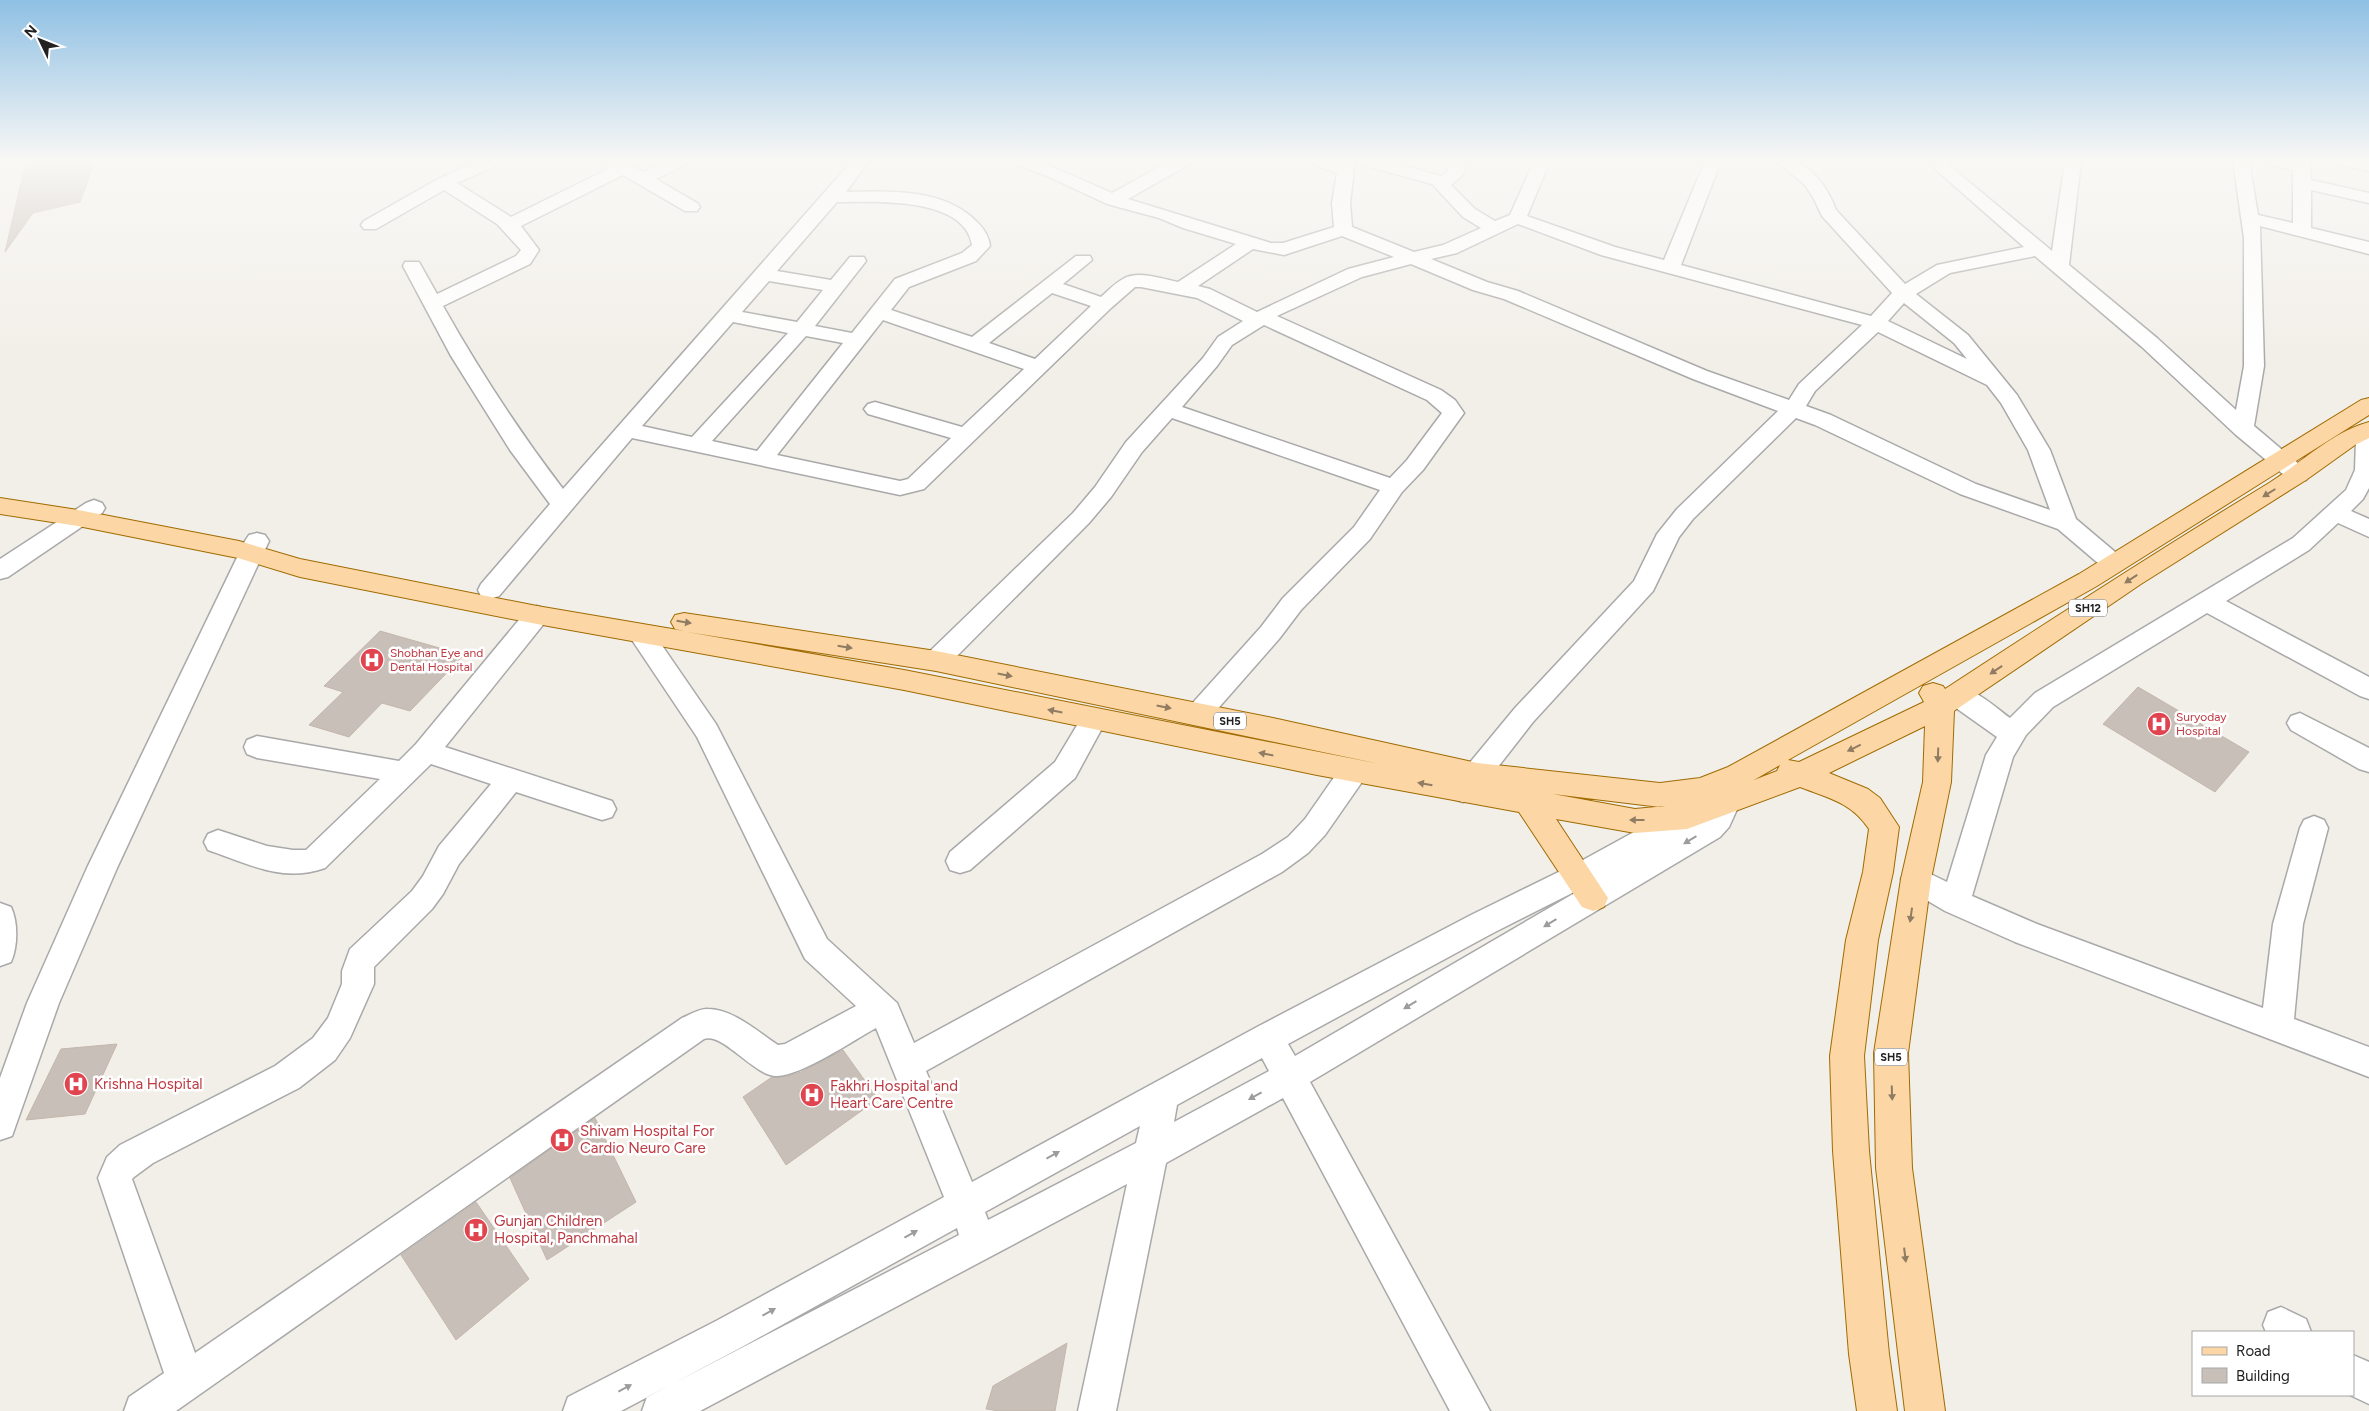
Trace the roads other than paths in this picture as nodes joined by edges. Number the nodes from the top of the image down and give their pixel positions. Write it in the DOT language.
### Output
graph roads {
  1 [pos="512,227"];
  2 [pos="806,227"];
  3 [pos="972,227"];
  4 [pos="1200,227"];
  5 [pos="1343,227"];
  6 [pos="1541,227"];
  7 [pos="1687,227"];
  8 [pos="1842,227"];
  9 [pos="2009,227"];
  10 [pos="2064,227"];
  11 [pos="2251,227"];
  12 [pos="2285,227"];
  13 [pos="2302,227"];
  14 [pos="1494,228"];
  15 [pos="1343,230"];
  16 [pos="2302,231"];
  17 [pos="1252,241"];
  18 [pos="2369,248"];
  19 [pos="2037,250"];
  20 [pos="1411,258"];
  21 [pos="1082,260"];
  22 [pos="857,261"];
  23 [pos="412,266"];
  24 [pos="1671,267"];
  25 [pos="2059,268"];
  26 [pos="764,274"];
  27 [pos="1049,286"];
  28 [pos="836,287"];
  29 [pos="1181,289"];
  30 [pos="1903,293"];
  31 [pos="434,303"];
  32 [pos="1104,304"];
  33 [pos="879,312"];
  34 [pos="728,315"];
  35 [pos="1260,318"];
  36 [pos="1876,323"];
  37 [pos="802,330"];
  38 [pos="857,340"];
  39 [pos="974,344"];
  40 [pos="1039,367"];
  41 [pos="1993,380"];
  42 [pos="875,409"];
  43 [pos="1168,409"];
  44 [pos="1792,409"];
  45 [pos="2243,428"];
  46 [pos="2363,428"];
  47 [pos="626,430"];
  48 [pos="968,436"];
  49 [pos="697,445"];
  50 [pos="762,459"];
  51 [pos="2289,467"];
  52 [pos="1394,488"];
  53 [pos="0,493"];
  54 [pos="562,504"];
  55 [pos="0,506"];
  56 [pos="86,513"];
  57 [pos="2336,513"];
  58 [pos="2066,523"];
  59 [pos="2369,530"];
  60 [pos="255,548"];
  61 [pos="2113,563"];
  62 [pos="0,570"];
  63 [pos="490,590"];
  64 [pos="2206,601"];
  65 [pos="536,615"];
  66 [pos="641,634"];
  67 [pos="936,661"];
  68 [pos="1923,673"];
  69 [pos="2369,689"];
  70 [pos="1949,701"];
  71 [pos="1198,714"];
  72 [pos="1094,719"];
  73 [pos="2300,723"];
  74 [pos="2012,734"];
  75 [pos="257,748"];
  76 [pos="426,752"];
  77 [pos="2369,761"];
  78 [pos="1354,771"];
  79 [pos="404,773"];
  80 [pos="1801,774"];
  81 [pos="511,779"];
  82 [pos="1744,780"];
  83 [pos="1470,782"];
  84 [pos="1529,803"];
  85 [pos="1692,804"];
  86 [pos="602,809"];
  87 [pos="2314,828"];
  88 [pos="218,842"];
  89 [pos="960,861"];
  90 [pos="1916,879"];
  91 [pos="1585,887"];
  92 [pos="1955,902"];
  93 [pos="0,916"];
  94 [pos="0,952"];
  95 [pos="881,1009"];
  96 [pos="2278,1027"];
  97 [pos="1268,1038"];
  98 [pos="2369,1062"];
  99 [pos="907,1064"];
  100 [pos="1289,1077"];
  101 [pos="1163,1095"];
  102 [pos="0,1124"];
  103 [pos="1151,1153"];
  104 [pos="964,1204"];
  105 [pos="980,1242"];
  106 [pos="2354,1375"];
  107 [pos="186,1381"];
  108 [pos="2369,1385"];
  109 [pos="143,1411"];
  110 [pos="582,1411"];
  111 [pos="661,1411"];
  112 [pos="1097,1411"];
  113 [pos="1471,1411"];
  114 [pos="1877,1411"];
  115 [pos="1925,1411"];
  1 -- 31 [label="street"];
  2 -- 26 [label="street"];
  3 -- 33 [label="street"];
  4 -- 17 [label="street"];
  5 -- 15 [label="street"];
  6 -- 24 [label="street"];
  7 -- 24 [label="street"];
  8 -- 30 [label="street"];
  9 -- 19 [label="street"];
  10 -- 25 [label="street"];
  11 -- 45 [label="street"];
  12 -- 16 [label="street"];
  13 -- 16 [label="street"];
  14 -- 20 [label="street"];
  15 -- 17 [label="street"];
  15 -- 20 [label="street"];
  16 -- 18 [label="street"];
  17 -- 29 [label="street"];
  19 -- 25 [label="street"];
  19 -- 30 [label="street"];
  20 -- 35 [label="street"];
  20 -- 44 [label="street"];
  21 -- 27 [label="street"];
  22 -- 28 [label="street"];
  23 -- 31 [label="street"];
  24 -- 36 [label="street"];
  25 -- 45 [label="street"];
  26 -- 28 [label="street"];
  26 -- 34 [label="street"];
  27 -- 32 [label="street"];
  27 -- 39 [label="street"];
  28 -- 37 [label="street"];
  29 -- 32 [label="street"];
  29 -- 35 [label="street"];
  30 -- 36 [label="street"];
  30 -- 41 [label="street"];
  31 -- 54 [label="street"];
  32 -- 40 [label="street"];
  33 -- 38 [label="street"];
  33 -- 39 [label="street"];
  34 -- 37 [label="street"];
  34 -- 47 [label="street"];
  35 -- 43 [label="street"];
  35 -- 52 [label="street"];
  36 -- 41 [label="street"];
  36 -- 44 [label="street"];
  37 -- 38 [label="street"];
  37 -- 49 [label="street"];
  38 -- 50 [label="street"];
  39 -- 40 [label="street"];
  40 -- 48 [label="street"];
  41 -- 58 [label="street"];
  42 -- 48 [label="street"];
  43 -- 52 [label="street"];
  43 -- 67 [label="street"];
  44 -- 58 [label="street"];
  44 -- 83 [label="street"];
  45 -- 51 [label="street"];
  46 -- 51 [label="main road, SH12"];
  46 -- 51 [label="main road, SH5"];
  46 -- 57 [label="street"];
  47 -- 49 [label="street"];
  47 -- 54 [label="street"];
  48 -- 50 [label="street"];
  49 -- 50 [label="street"];
  51 -- 61 [label="main road, SH5"];
  51 -- 70 [label="main road, SH12, one-way"];
  52 -- 71 [label="street"];
  53 -- 56 [label="main road, SH5"];
  54 -- 63 [label="street"];
  55 -- 56 [label="main road, SH5"];
  56 -- 60 [label="main road, SH5"];
  56 -- 62 [label="street"];
  57 -- 59 [label="street"];
  57 -- 64 [label="street"];
  58 -- 61 [label="street"];
  60 -- 63 [label="main road, SH5"];
  60 -- 65 [label="main road, SH5"];
  60 -- 102 [label="street"];
  61 -- 68 [label="main road, SH5"];
  63 -- 67 [label="main road, SH5, one-way"];
  64 -- 69 [label="street"];
  64 -- 74 [label="street"];
  65 -- 66 [label="main road, SH5"];
  65 -- 76 [label="street"];
  72 -- 66 [label="main road, SH5, one-way"];
  66 -- 95 [label="street"];
  67 -- 71 [label="main road, SH5, one-way"];
  68 -- 70 [label="main road, SH5"];
  68 -- 82 [label="main road, SH5"];
  70 -- 74 [label="street"];
  70 -- 80 [label="main road, SH12, one-way"];
  70 -- 90 [label="main road, SH5 / SH5, one-way"];
  71 -- 83 [label="main road, SH5"];
  78 -- 72 [label="main road, SH5, one-way"];
  72 -- 89 [label="street"];
  73 -- 77 [label="street"];
  74 -- 92 [label="street"];
  75 -- 79 [label="street"];
  76 -- 79 [label="street"];
  76 -- 81 [label="street"];
  83 -- 78 [label="main road, SH5, one-way"];
  78 -- 99 [label="street"];
  79 -- 88 [label="street"];
  80 -- 82 [label="main road"];
  80 -- 82 [label="main road, SH5"];
  80 -- 114 [label="main road"];
  81 -- 86 [label="street"];
  81 -- 107 [label="street"];
  82 -- 85 [label="main road, SH5"];
  82 -- 91 [label="street, one-way"];
  83 -- 84 [label="main road, SH5"];
  83 -- 85 [label="main road, SH5"];
  85 -- 84 [label="main road, SH5, one-way"];
  84 -- 91 [label="main road"];
  85 -- 91 [label="street"];
  87 -- 96 [label="street"];
  90 -- 92 [label="street"];
  90 -- 115 [label="main road, SH5 / SH5, one-way"];
  91 -- 97 [label="street"];
  91 -- 100 [label="street, one-way"];
  92 -- 96 [label="street"];
  93 -- 94 [label="street"];
  95 -- 99 [label="street"];
  95 -- 107 [label="street"];
  96 -- 98 [label="street"];
  97 -- 100 [label="street"];
  97 -- 101 [label="street"];
  99 -- 104 [label="street"];
  100 -- 103 [label="street, one-way"];
  100 -- 113 [label="street"];
  101 -- 103 [label="street"];
  104 -- 101 [label="street, one-way"];
  103 -- 105 [label="street"];
  103 -- 112 [label="street"];
  104 -- 105 [label="street"];
  110 -- 104 [label="street, one-way"];
  105 -- 111 [label="street"];
  106 -- 108 [label="street"];
  107 -- 109 [label="street"];
}
